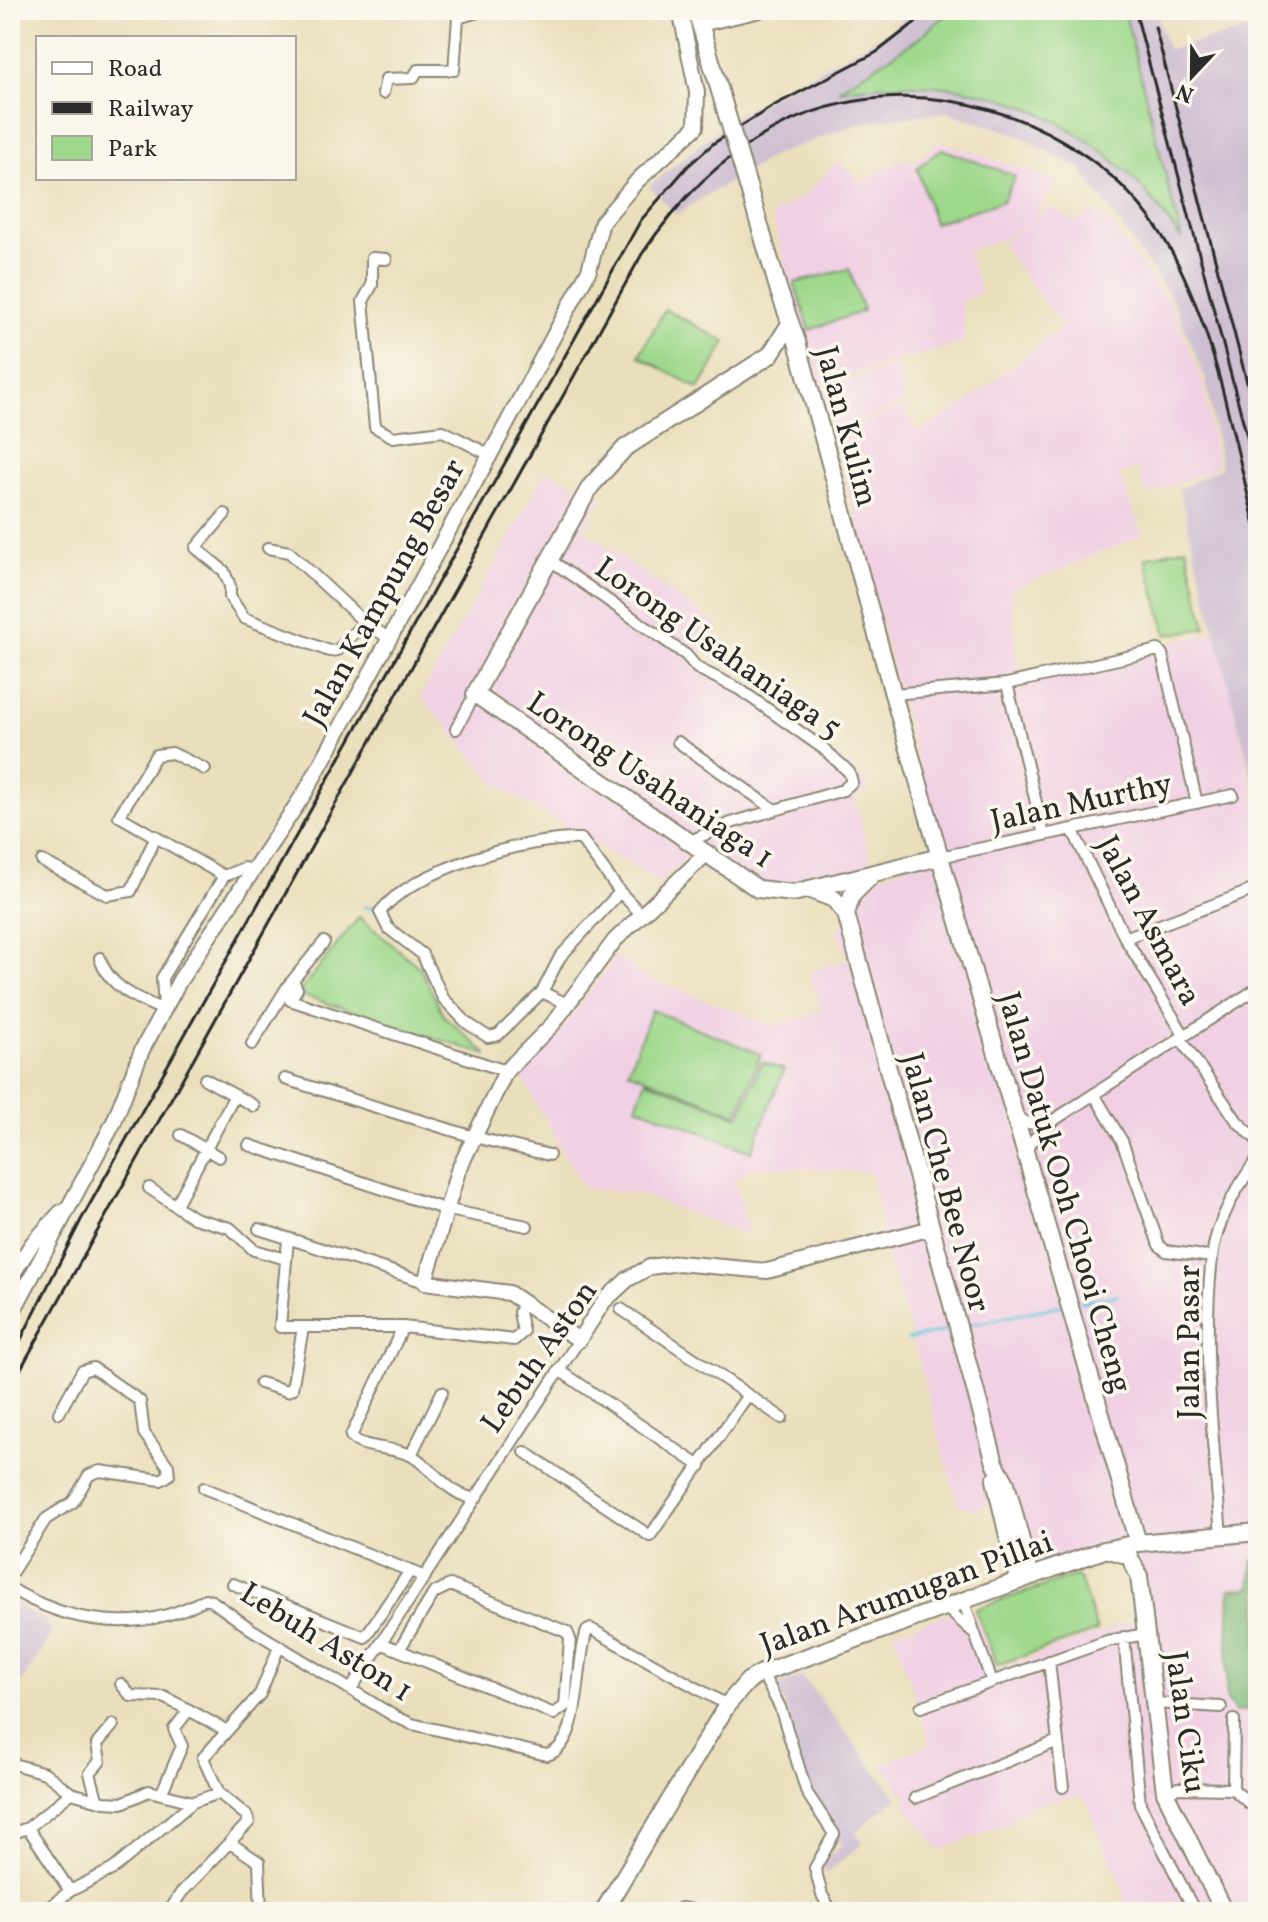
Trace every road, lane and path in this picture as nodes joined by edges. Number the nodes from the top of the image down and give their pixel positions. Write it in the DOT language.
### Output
graph roads {
  1 [pos="484,10"];
  2 [pos="680,10"];
  3 [pos="760,10"];
  4 [pos="700,24"];
  5 [pos="383,93"];
  6 [pos="386,259"];
  7 [pos="790,324"];
  8 [pos="770,355"];
  9 [pos="804,378"];
  10 [pos="490,455"];
  11 [pos="225,514"];
  12 [pos="268,548"];
  13 [pos="550,560"];
  14 [pos="364,622"];
  15 [pos="390,639"];
  16 [pos="1007,684"];
  17 [pos="475,694"];
  18 [pos="893,694"];
  19 [pos="456,729"];
  20 [pos="678,742"];
  21 [pos="205,769"];
  22 [pos="1233,795"];
  23 [pos="1197,803"];
  24 [pos="775,810"];
  25 [pos="1072,829"];
  26 [pos="1044,835"];
  27 [pos="156,836"];
  28 [pos="688,842"];
  29 [pos="705,855"];
  30 [pos="940,857"];
  31 [pos="42,861"];
  32 [pos="253,870"];
  33 [pos="880,872"];
  34 [pos="224,876"];
  35 [pos="1258,888"];
  36 [pos="805,890"];
  37 [pos="620,892"];
  38 [pos="846,914"];
  39 [pos="642,915"];
  40 [pos="1125,938"];
  41 [pos="324,942"];
  42 [pos="100,958"];
  43 [pos="293,980"];
  44 [pos="1258,988"];
  45 [pos="542,992"];
  46 [pos="565,1003"];
  47 [pos="164,1010"];
  48 [pos="1182,1036"];
  49 [pos="252,1044"];
  50 [pos="506,1071"];
  51 [pos="205,1079"];
  52 [pos="285,1079"];
  53 [pos="1094,1094"];
  54 [pos="235,1095"];
  55 [pos="254,1106"];
  56 [pos="1014,1111"];
  57 [pos="1054,1120"];
  58 [pos="181,1135"];
  59 [pos="474,1137"];
  60 [pos="1258,1141"];
  61 [pos="249,1145"];
  62 [pos="205,1149"];
  63 [pos="1026,1153"];
  64 [pos="549,1155"];
  65 [pos="219,1157"];
  66 [pos="1258,1158"];
  67 [pos="149,1188"];
  68 [pos="72,1200"];
  69 [pos="176,1205"];
  70 [pos="444,1209"];
  71 [pos="527,1226"];
  72 [pos="932,1228"];
  73 [pos="259,1229"];
  74 [pos="288,1239"];
  75 [pos="1212,1257"];
  76 [pos="286,1259"];
  77 [pos="10,1278"];
  78 [pos="425,1282"];
  79 [pos="523,1303"];
  80 [pos="621,1309"];
  81 [pos="10,1317"];
  82 [pos="403,1327"];
  83 [pos="303,1328"];
  84 [pos="579,1340"];
  85 [pos="559,1370"];
  86 [pos="260,1383"];
  87 [pos="442,1392"];
  88 [pos="748,1395"];
  89 [pos="59,1413"];
  90 [pos="782,1418"];
  91 [pos="525,1452"];
  92 [pos="411,1455"];
  93 [pos="700,1466"];
  94 [pos="204,1488"];
  95 [pos="476,1498"];
  96 [pos="1258,1532"];
  97 [pos="1221,1536"];
  98 [pos="1170,1541"];
  99 [pos="1138,1543"];
  100 [pos="1104,1550"];
  101 [pos="410,1571"];
  102 [pos="10,1575"];
  103 [pos="1139,1576"];
  104 [pos="425,1577"];
  105 [pos="1024,1577"];
  106 [pos="233,1584"];
  107 [pos="10,1588"];
  108 [pos="963,1600"];
  109 [pos="944,1606"];
  110 [pos="973,1633"];
  111 [pos="1146,1634"];
  112 [pos="1124,1637"];
  113 [pos="381,1643"];
  114 [pos="279,1647"];
  115 [pos="399,1650"];
  116 [pos="1049,1661"];
  117 [pos="762,1673"];
  118 [pos="992,1682"];
  119 [pos="121,1684"];
  120 [pos="351,1689"];
  121 [pos="1154,1703"];
  122 [pos="727,1705"];
  123 [pos="921,1707"];
  124 [pos="1221,1707"];
  125 [pos="189,1710"];
  126 [pos="1234,1720"];
  127 [pos="113,1725"];
  128 [pos="227,1731"];
  129 [pos="1058,1741"];
  130 [pos="10,1763"];
  131 [pos="1063,1787"];
  132 [pos="1233,1789"];
  133 [pos="162,1792"];
  134 [pos="1165,1792"];
  135 [pos="71,1793"];
  136 [pos="219,1793"];
  137 [pos="915,1798"];
  138 [pos="97,1799"];
  139 [pos="193,1802"];
  140 [pos="1258,1811"];
  141 [pos="28,1828"];
  142 [pos="10,1834"];
  143 [pos="230,1843"];
  144 [pos="70,1891"];
  145 [pos="692,1910"];
  146 [pos="43,1912"];
  147 [pos="169,1912"];
  148 [pos="261,1912"];
  149 [pos="603,1912"];
  150 [pos="677,1912"];
  151 [pos="832,1912"];
  152 [pos="1195,1912"];
  153 [pos="1224,1912"];
  1 -- 5 [label="street"];
  2 -- 10 [label="street, Jalan Kampung Besar"];
  3 -- 4 [label="street"];
  4 -- 7 [label="main road, Jalan Kulim, bridge"];
  6 -- 10 [label="street"];
  7 -- 8 [label="main road"];
  7 -- 9 [label="main road, Jalan Kulim"];
  8 -- 9 [label="main road"];
  8 -- 13 [label="main road"];
  9 -- 18 [label="main road, Jalan Kulim"];
  10 -- 15 [label="street, Jalan Kampung Besar"];
  11 -- 14 [label="street"];
  12 -- 14 [label="street"];
  13 -- 17 [label="main road"];
  13 -- 24 [label="street, Lorong Usahaniaga 5"];
  14 -- 15 [label="street"];
  15 -- 32 [label="street, Jalan Kampung Besar"];
  16 -- 18 [label="street"];
  16 -- 23 [label="street"];
  16 -- 26 [label="street"];
  17 -- 19 [label="street"];
  17 -- 28 [label="main road, Lorong Usahaniaga 1"];
  18 -- 30 [label="main road, Jalan Kulim"];
  20 -- 24 [label="street"];
  21 -- 27 [label="street"];
  22 -- 23 [label="street, Jalan Murthy"];
  23 -- 25 [label="street, Jalan Murthy"];
  24 -- 28 [label="street"];
  25 -- 26 [label="street, Jalan Murthy"];
  25 -- 40 [label="street, Jalan Asmara"];
  26 -- 30 [label="street, Jalan Murthy"];
  27 -- 31 [label="street"];
  27 -- 34 [label="street"];
  28 -- 29 [label="main road, Lorong Usahaniaga 1"];
  29 -- 36 [label="main road, Lorong Usahaniaga 1"];
  29 -- 39 [label="street"];
  30 -- 33 [label="main road, Lorong Usahaniaga 1"];
  30 -- 56 [label="main road, Jalan Datuk Ooh Chooi Cheng"];
  32 -- 34 [label="street"];
  32 -- 47 [label="street, Jalan Kampung Besar"];
  33 -- 36 [label="main road, Lorong Usahaniaga 1"];
  33 -- 38 [label="main road"];
  34 -- 47 [label="street"];
  35 -- 40 [label="street"];
  36 -- 38 [label="main road"];
  37 -- 39 [label="street"];
  37 -- 45 [label="street"];
  37 -- 45 [label="street"];
  38 -- 72 [label="main road, Jalan Che Bee Noor"];
  39 -- 46 [label="street"];
  40 -- 48 [label="street, Jalan Asmara"];
  41 -- 43 [label="street"];
  42 -- 47 [label="street"];
  43 -- 49 [label="street"];
  43 -- 50 [label="street"];
  44 -- 48 [label="street"];
  45 -- 46 [label="street"];
  46 -- 50 [label="street"];
  47 -- 68 [label="street, Jalan Kampung Besar"];
  48 -- 53 [label="street"];
  48 -- 60 [label="street, Jalan Asmara"];
  50 -- 59 [label="street"];
  51 -- 54 [label="street"];
  52 -- 59 [label="street"];
  53 -- 57 [label="street"];
  53 -- 75 [label="street"];
  54 -- 55 [label="street"];
  54 -- 62 [label="street"];
  56 -- 57 [label="street"];
  56 -- 63 [label="main road, Jalan Datuk Ooh Chooi Cheng"];
  57 -- 63 [label="street"];
  58 -- 62 [label="street"];
  59 -- 64 [label="street"];
  59 -- 70 [label="street"];
  61 -- 70 [label="street"];
  62 -- 65 [label="street"];
  62 -- 69 [label="street"];
  63 -- 99 [label="main road, Jalan Datuk Ooh Chooi Cheng"];
  66 -- 75 [label="street, Jalan Pasar"];
  67 -- 69 [label="street"];
  68 -- 77 [label="street, Jalan Kampung Besar"];
  68 -- 81 [label="street, Jalan Kampung Besar"];
  69 -- 76 [label="street"];
  70 -- 71 [label="street"];
  70 -- 78 [label="street"];
  72 -- 84 [label="street, Lebuh Aston"];
  72 -- 105 [label="main road, Jalan Che Bee Noor"];
  73 -- 74 [label="street"];
  74 -- 76 [label="street"];
  74 -- 78 [label="street"];
  75 -- 97 [label="street, Jalan Pasar"];
  76 -- 83 [label="street"];
  78 -- 79 [label="street"];
  79 -- 82 [label="street"];
  79 -- 84 [label="street"];
  80 -- 88 [label="street"];
  82 -- 83 [label="street"];
  82 -- 92 [label="street"];
  83 -- 86 [label="street"];
  84 -- 85 [label="street, Lebuh Aston"];
  85 -- 93 [label="street"];
  85 -- 95 [label="street, Lebuh Aston"];
  87 -- 92 [label="street"];
  88 -- 90 [label="street"];
  88 -- 93 [label="street"];
  89 -- 102 [label="street"];
  91 -- 93 [label="street"];
  92 -- 95 [label="street"];
  94 -- 101 [label="street"];
  95 -- 104 [label="street, Lebuh Aston"];
  96 -- 97 [label="main road, Jalan Arumugan Pillai"];
  97 -- 98 [label="main road, Jalan Arumugan Pillai"];
  98 -- 99 [label="main road, Jalan Arumugan Pillai"];
  98 -- 103 [label="main road"];
  99 -- 100 [label="main road, Jalan Arumugan Pillai"];
  100 -- 103 [label="main road"];
  100 -- 105 [label="main road, Jalan Arumugan Pillai"];
  101 -- 104 [label="street"];
  101 -- 106 [label="street"];
  103 -- 111 [label="main road, Jalan Ciku"];
  104 -- 113 [label="street, Lebuh Aston"];
  105 -- 108 [label="main road, Jalan Arumugan Pillai"];
  107 -- 114 [label="street, Lebuh Aston 1"];
  108 -- 109 [label="main road, Jalan Arumugan Pillai"];
  108 -- 110 [label="street"];
  109 -- 110 [label="street"];
  109 -- 117 [label="main road, Jalan Arumugan Pillai"];
  110 -- 118 [label="street"];
  111 -- 112 [label="street"];
  111 -- 121 [label="main road, Jalan Ciku"];
  112 -- 116 [label="street"];
  112 -- 152 [label="street"];
  113 -- 115 [label="street"];
  113 -- 120 [label="street, Lebuh Aston"];
  114 -- 120 [label="street, Lebuh Aston 1"];
  114 -- 128 [label="street"];
  115 -- 115 [label="street"];
  116 -- 118 [label="street"];
  116 -- 129 [label="street"];
  117 -- 122 [label="main road, Jalan Arumugan Pillai"];
  117 -- 151 [label="street"];
  118 -- 123 [label="street"];
  119 -- 125 [label="street"];
  120 -- 122 [label="street, Lebuh Aston 1"];
  121 -- 124 [label="street"];
  121 -- 134 [label="main road, Jalan Ciku"];
  122 -- 149 [label="main road, Jalan Arumugan Pillai"];
  125 -- 128 [label="street"];
  125 -- 133 [label="street"];
  126 -- 132 [label="street"];
  127 -- 138 [label="street"];
  128 -- 136 [label="street"];
  129 -- 131 [label="street"];
  129 -- 137 [label="street"];
  130 -- 135 [label="street"];
  132 -- 134 [label="street"];
  132 -- 140 [label="street"];
  133 -- 138 [label="street"];
  133 -- 139 [label="street"];
  134 -- 153 [label="main road, Jalan Ciku"];
  135 -- 138 [label="street"];
  135 -- 141 [label="street"];
  136 -- 139 [label="street"];
  136 -- 143 [label="street"];
  139 -- 144 [label="street"];
  141 -- 142 [label="street"];
  141 -- 144 [label="street"];
  143 -- 147 [label="street"];
  143 -- 148 [label="street"];
  144 -- 146 [label="street"];
  145 -- 150 [label="street"];
}
